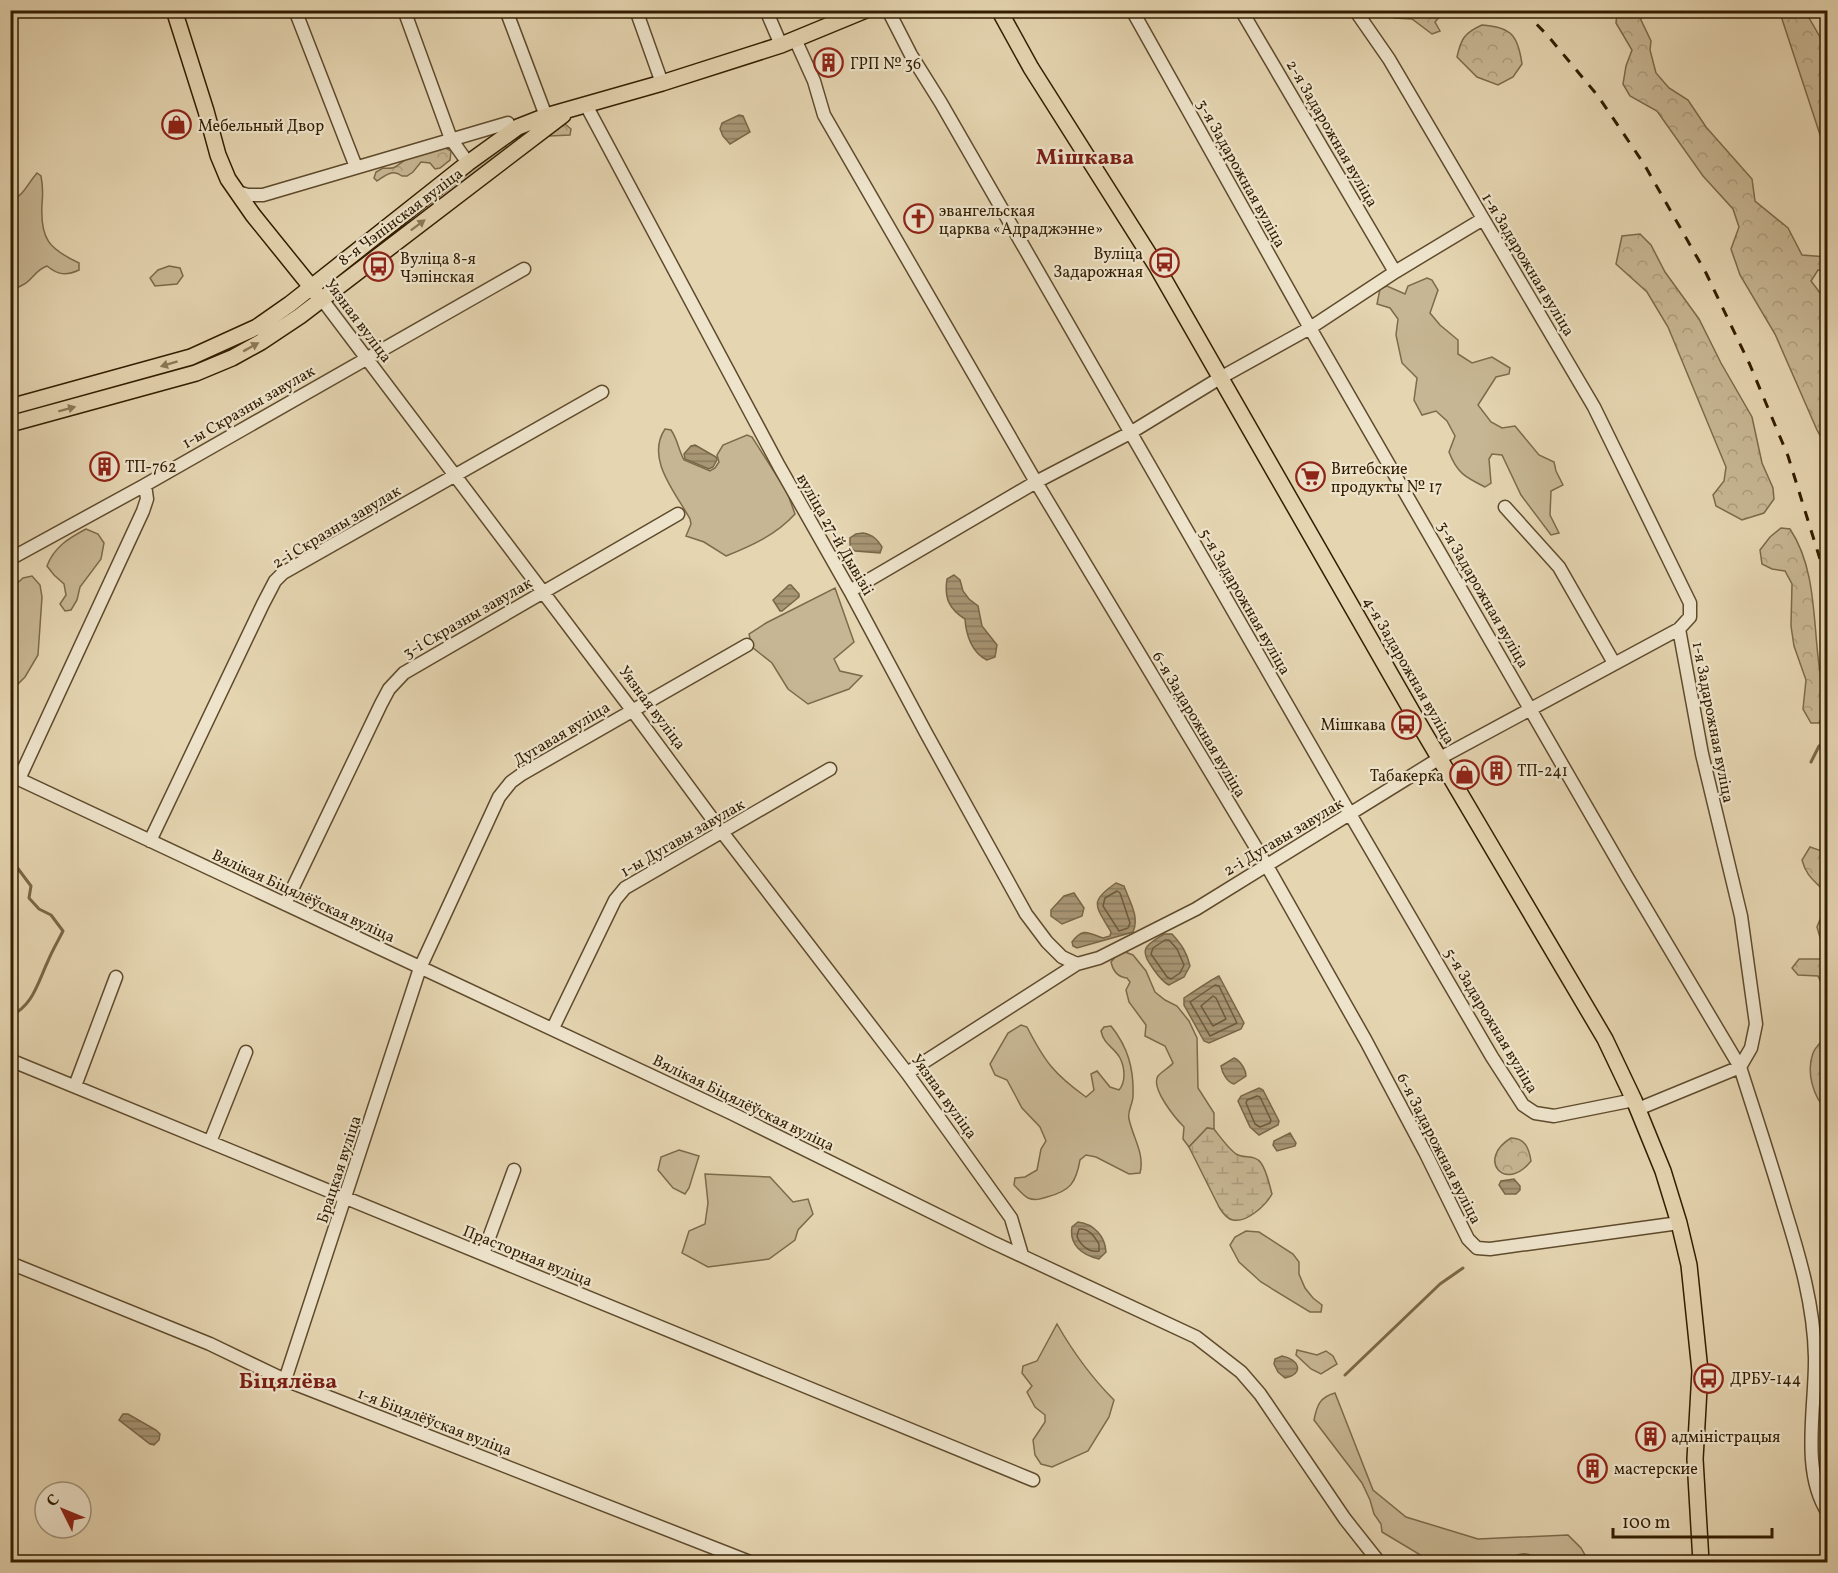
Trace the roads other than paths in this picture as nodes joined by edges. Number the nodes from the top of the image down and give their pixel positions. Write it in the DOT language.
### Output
graph roads {
  1 [pos="174,10"];
  2 [pos="295,10"];
  3 [pos="404,10"];
  4 [pos="506,10"];
  5 [pos="636,10"];
  6 [pos="766,10"];
  7 [pos="866,10"];
  8 [pos="888,10"];
  9 [pos="999,10"];
  10 [pos="1132,10"];
  11 [pos="1242,10"];
  12 [pos="1355,10"];
  13 [pos="795,39"];
  14 [pos="781,45"];
  15 [pos="662,83"];
  16 [pos="586,105"];
  17 [pos="570,110"];
  18 [pos="546,116"];
  19 [pos="513,125"];
  20 [pos="451,139"];
  21 [pos="468,163"];
  22 [pos="356,167"];
  23 [pos="237,192"];
  24 [pos="1483,219"];
  25 [pos="524,269"];
  26 [pos="1395,272"];
  27 [pos="310,286"];
  28 [pos="321,298"];
  29 [pos="1311,328"];
  30 [pos="365,358"];
  31 [pos="1220,378"];
  32 [pos="602,392"];
  33 [pos="10,407"];
  34 [pos="10,424"];
  35 [pos="1130,433"];
  36 [pos="455,476"];
  37 [pos="1036,482"];
  38 [pos="145,485"];
  39 [pos="1505,507"];
  40 [pos="678,514"];
  41 [pos="10,559"];
  42 [pos="850,591"];
  43 [pos="544,592"];
  44 [pos="1679,628"];
  45 [pos="747,645"];
  46 [pos="1614,663"];
  47 [pos="1531,708"];
  48 [pos="632,710"];
  49 [pos="1440,758"];
  50 [pos="830,770"];
  51 [pos="15,777"];
  52 [pos="1350,814"];
  53 [pos="722,832"];
  54 [pos="150,841"];
  55 [pos="1266,866"];
  56 [pos="285,904"];
  57 [pos="1077,964"];
  58 [pos="420,968"];
  59 [pos="116,977"];
  60 [pos="553,1028"];
  61 [pos="246,1052"];
  62 [pos="10,1060"];
  63 [pos="1740,1067"];
  64 [pos="907,1073"];
  65 [pos="75,1086"];
  66 [pos="1636,1104"];
  67 [pos="210,1142"];
  68 [pos="514,1170"];
  69 [pos="346,1199"];
  70 [pos="1011,1218"];
  71 [pos="1679,1223"];
  72 [pos="992,1242"];
  73 [pos="483,1254"];
  74 [pos="1022,1255"];
  75 [pos="10,1263"];
  76 [pos="285,1380"];
  77 [pos="1033,1480"];
  78 [pos="1827,1513"];
  79 [pos="750,1563"];
  80 [pos="1379,1563"];
  81 [pos="1701,1563"];
  1 -- 23 [label="main road, Уязная вуліца"];
  2 -- 22 [label="street"];
  3 -- 20 [label="street"];
  4 -- 18 [label="street"];
  5 -- 15 [label="street"];
  6 -- 14 [label="street"];
  7 -- 13 [label="main road, 8-я Чэпінская вуліца"];
  8 -- 35 [label="street, 5-я Задарожная вуліца"];
  9 -- 31 [label="main road, 4-я Задарожная вуліца"];
  10 -- 29 [label="street, 3-я Задарожная вуліца"];
  11 -- 26 [label="street, 2-я Задарожная вуліца"];
  12 -- 24 [label="street, 1-я Задарожная вуліца"];
  13 -- 14 [label="main road, 8-я Чэпінская вуліца"];
  13 -- 37 [label="street, 6-я Задарожная вуліца"];
  14 -- 15 [label="main road, 8-я Чэпінская вуліца"];
  15 -- 16 [label="main road, 8-я Чэпінская вуліца"];
  16 -- 17 [label="main road, 8-я Чэпінская вуліца"];
  16 -- 42 [label="street, вуліца 27-й Дывізіі"];
  17 -- 18 [label="main road, 8-я Чэпінская вуліца"];
  28 -- 17 [label="main road, 8-я Чэпінская вуліца, one-way"];
  18 -- 19 [label="main road, 8-я Чэпінская вуліца"];
  19 -- 20 [label="street, 8-я Чэпінская вуліца"];
  19 -- 21 [label="main road, 8-я Чэпінская вуліца"];
  20 -- 21 [label="street"];
  20 -- 22 [label="street, 8-я Чэпінская вуліца"];
  21 -- 27 [label="main road, 8-я Чэпінская вуліца"];
  22 -- 23 [label="street, 8-я Чэпінская вуліца"];
  23 -- 27 [label="main road, Уязная вуліца"];
  24 -- 26 [label="street"];
  24 -- 44 [label="street, 1-я Задарожная вуліца"];
  25 -- 30 [label="street, 1-ы Скразны завулак"];
  26 -- 29 [label="street"];
  27 -- 28 [label="main road, Уязная вуліца"];
  27 -- 33 [label="main road, 8-я Чэпінская вуліца, one-way"];
  28 -- 30 [label="street, Уязная вуліца"];
  34 -- 28 [label="main road, 8-я Чэпінская вуліца, one-way"];
  29 -- 31 [label="street"];
  29 -- 47 [label="street, 3-я Задарожная вуліца"];
  30 -- 36 [label="street, Уязная вуліца"];
  30 -- 38 [label="street, 1-ы Скразны завулак"];
  31 -- 35 [label="street"];
  31 -- 49 [label="main road, 4-я Задарожная вуліца"];
  32 -- 36 [label="street, 2-і Скразны завулак"];
  35 -- 37 [label="street"];
  35 -- 52 [label="street, 5-я Задарожная вуліца"];
  36 -- 43 [label="street, Уязная вуліца"];
  36 -- 54 [label="street, 2-і Скразны завулак"];
  37 -- 42 [label="street"];
  37 -- 55 [label="street, 6-я Задарожная вуліца"];
  38 -- 41 [label="street, 1-ы Скразны завулак"];
  38 -- 51 [label="street"];
  39 -- 46 [label="street"];
  40 -- 43 [label="street, 3-і Скразны завулак"];
  42 -- 57 [label="street, вуліца 27-й Дывізіі"];
  43 -- 48 [label="street, Уязная вуліца"];
  43 -- 56 [label="street, 3-і Скразны завулак"];
  44 -- 46 [label="street, 2-і Дугавы завулак"];
  44 -- 63 [label="street, 1-я Задарожная вуліца"];
  45 -- 48 [label="street, Дугавая вуліца"];
  46 -- 47 [label="street, 2-і Дугавы завулак"];
  47 -- 49 [label="street, 2-і Дугавы завулак"];
  47 -- 63 [label="street, 3-я Задарожная вуліца"];
  48 -- 53 [label="street, Уязная вуліца"];
  48 -- 58 [label="street, Дугавая вуліца"];
  49 -- 52 [label="street, 2-і Дугавы завулак"];
  49 -- 66 [label="main road, 4-я Задарожная вуліца"];
  50 -- 53 [label="street, 1-ы Дугавы завулак"];
  51 -- 54 [label="street, Вялікая Біцялёўская вуліца"];
  52 -- 55 [label="street, 2-і Дугавы завулак"];
  52 -- 66 [label="street, 5-я Задарожная вуліца"];
  53 -- 60 [label="street, 1-ы Дугавы завулак"];
  53 -- 64 [label="street, Уязная вуліца"];
  54 -- 56 [label="street, Вялікая Біцялёўская вуліца"];
  55 -- 57 [label="street, 2-і Дугавы завулак"];
  55 -- 71 [label="street, 6-я Задарожная вуліца"];
  56 -- 58 [label="street, Вялікая Біцялёўская вуліца"];
  57 -- 64 [label="street, 2-і Дугавы завулак"];
  58 -- 60 [label="street, Вялікая Біцялёўская вуліца"];
  58 -- 69 [label="street, Брацкая вуліца"];
  59 -- 65 [label="street"];
  60 -- 72 [label="street, Вялікая Біцялёўская вуліца"];
  61 -- 67 [label="street"];
  62 -- 65 [label="street, Прасторная вуліца"];
  63 -- 66 [label="street, 5-я Задарожная вуліца"];
  63 -- 78 [label="street"];
  64 -- 70 [label="street, Уязная вуліца"];
  65 -- 67 [label="street, Прасторная вуліца"];
  66 -- 71 [label="main road, 4-я Задарожная вуліца"];
  67 -- 69 [label="street, Прасторная вуліца"];
  68 -- 73 [label="street"];
  69 -- 73 [label="street, Прасторная вуліца"];
  69 -- 76 [label="street, Брацкая вуліца"];
  70 -- 72 [label="street"];
  70 -- 74 [label="street, Уязная вуліца"];
  71 -- 81 [label="main road, 4-я Задарожная вуліца"];
  72 -- 74 [label="street, Вялікая Біцялёўская вуліца"];
  73 -- 77 [label="street, Прасторная вуліца"];
  74 -- 80 [label="street, Вялікая Біцялёўская вуліца"];
  75 -- 76 [label="street, 1-я Біцялёўская вуліца"];
  76 -- 79 [label="street, 1-я Біцялёўская вуліца"];
}
